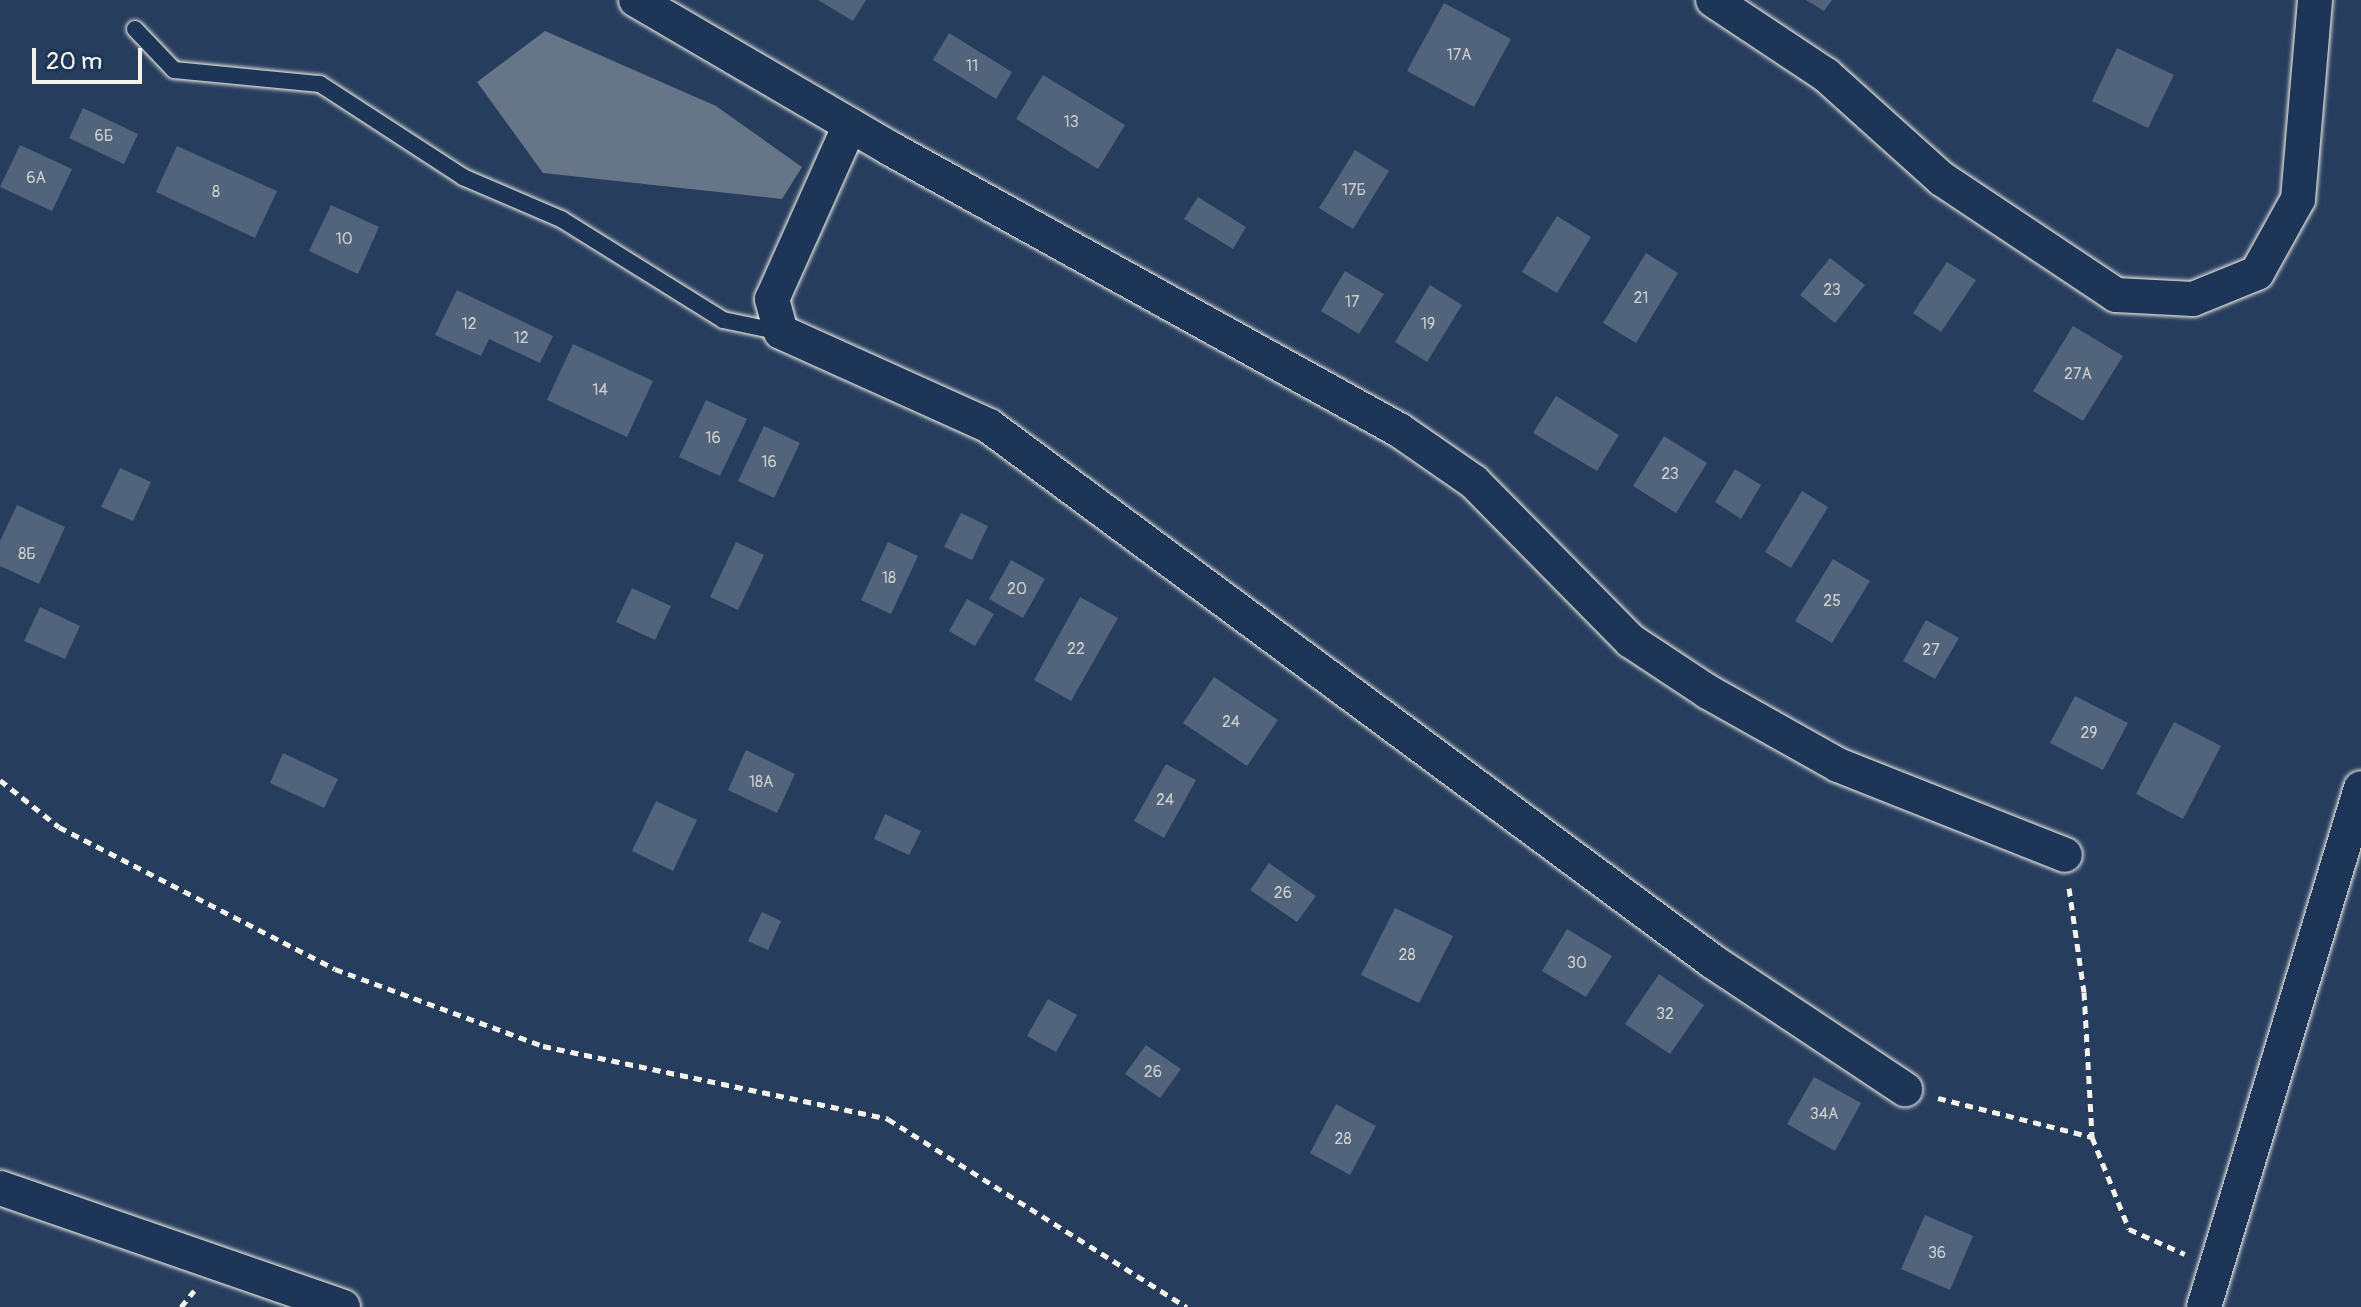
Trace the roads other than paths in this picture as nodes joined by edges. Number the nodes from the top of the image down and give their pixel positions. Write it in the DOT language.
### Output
graph roads {
  1 [pos="636,0"];
  2 [pos="1713,0"];
  3 [pos="2315,0"];
  4 [pos="135,29"];
  5 [pos="850,125"];
  6 [pos="781,332"];
  7 [pos="2361,788"];
  8 [pos="2065,855"];
  9 [pos="1905,1089"];
  10 [pos="0,1188"];
  11 [pos="343,1307"];
  12 [pos="2204,1307"];
  1 -- 5 [label="street"];
  2 -- 3 [label="street"];
  4 -- 6 [label="lane"];
  5 -- 6 [label="street"];
  5 -- 8 [label="street"];
  6 -- 9 [label="street"];
  7 -- 12 [label="street"];
  10 -- 11 [label="street"];
}
